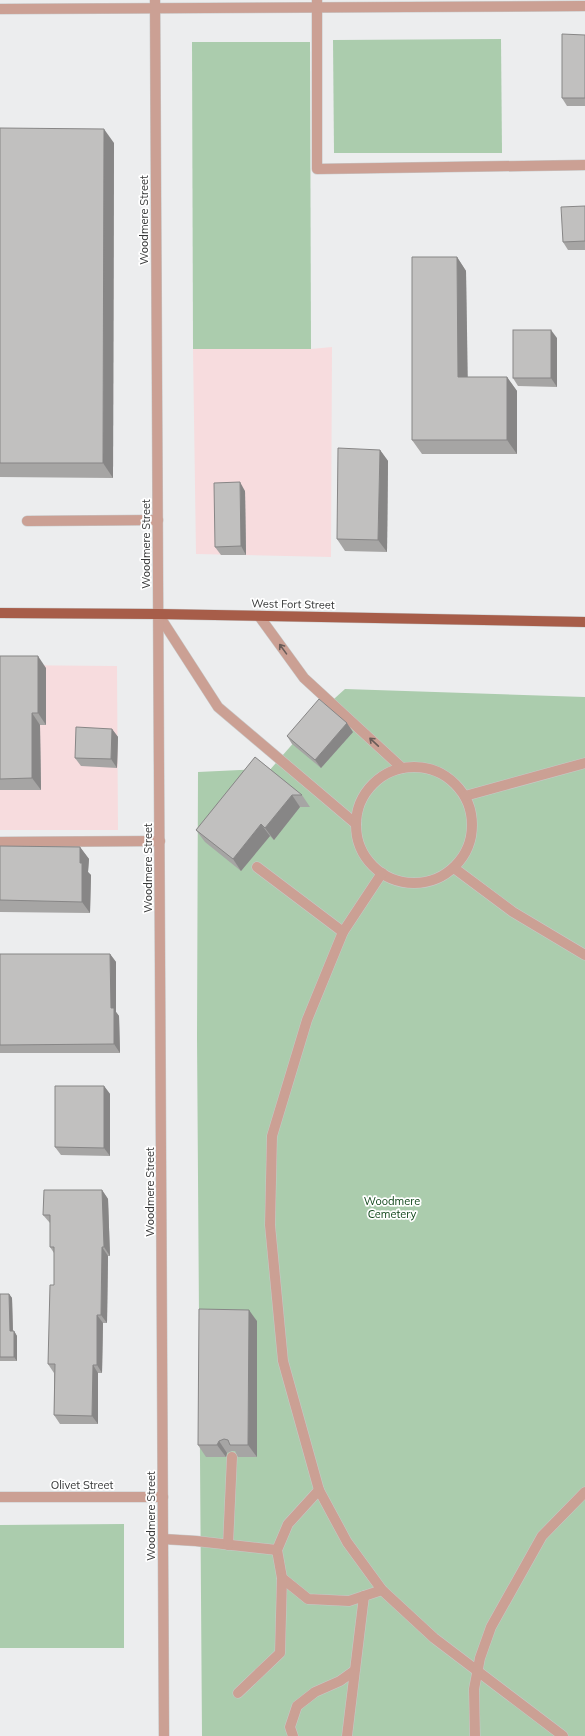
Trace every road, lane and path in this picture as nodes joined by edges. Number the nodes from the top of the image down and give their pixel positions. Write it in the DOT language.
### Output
graph roads {
  1 [pos="155,4"];
  2 [pos="317,4"];
  3 [pos="585,6"];
  4 [pos="0,10"];
  5 [pos="585,165"];
  6 [pos="158,520"];
  7 [pos="27,521"];
  8 [pos="0,613"];
  9 [pos="158,614"];
  10 [pos="259,616"];
  11 [pos="585,622"];
  12 [pos="585,763"];
  13 [pos="402,768"];
  14 [pos="465,796"];
  15 [pos="356,824"];
  16 [pos="160,841"];
  17 [pos="0,842"];
  18 [pos="257,867"];
  19 [pos="454,868"];
  20 [pos="382,873"];
  21 [pos="343,932"];
  22 [pos="585,955"];
  23 [pos="232,1457"];
  24 [pos="319,1490"];
  25 [pos="585,1492"];
  26 [pos="0,1497"];
  27 [pos="163,1497"];
  28 [pos="163,1539"];
  29 [pos="228,1545"];
  30 [pos="277,1550"];
  31 [pos="282,1578"];
  32 [pos="382,1590"];
  33 [pos="364,1596"];
  34 [pos="354,1671"];
  35 [pos="478,1672"];
  36 [pos="238,1693"];
  37 [pos="164,1736"];
  38 [pos="293,1736"];
  39 [pos="347,1736"];
  40 [pos="475,1736"];
  41 [pos="563,1736"];
  1 -- 2 [label="street"];
  1 -- 4 [label="street"];
  1 -- 6 [label="street, Woodmere Street"];
  2 -- 3 [label="street"];
  2 -- 5 [label="street"];
  6 -- 7 [label="street"];
  6 -- 9 [label="street, Woodmere Street"];
  8 -- 9 [label="main road, West Fort Street"];
  9 -- 10 [label="main road, West Fort Street"];
  9 -- 15 [label="street"];
  9 -- 16 [label="street, Woodmere Street"];
  10 -- 11 [label="main road, West Fort Street"];
  13 -- 10 [label="street, one-way"];
  12 -- 14 [label="street"];
  13 -- 14 [label="street"];
  13 -- 15 [label="street"];
  14 -- 19 [label="street"];
  15 -- 20 [label="street"];
  16 -- 17 [label="street"];
  16 -- 27 [label="street, Woodmere Street"];
  18 -- 21 [label="street"];
  19 -- 20 [label="street"];
  19 -- 22 [label="street"];
  20 -- 21 [label="street"];
  21 -- 24 [label="street"];
  23 -- 29 [label="street"];
  24 -- 30 [label="street"];
  24 -- 32 [label="street"];
  25 -- 35 [label="street"];
  26 -- 27 [label="street, Olivet Street"];
  27 -- 28 [label="street, Woodmere Street"];
  28 -- 29 [label="street"];
  28 -- 37 [label="street, Woodmere Street"];
  29 -- 30 [label="street"];
  30 -- 31 [label="street"];
  31 -- 33 [label="street"];
  31 -- 36 [label="street"];
  32 -- 33 [label="street"];
  32 -- 35 [label="street"];
  33 -- 34 [label="street"];
  34 -- 38 [label="street"];
  34 -- 39 [label="street"];
  35 -- 40 [label="street"];
  35 -- 41 [label="street"];
}
